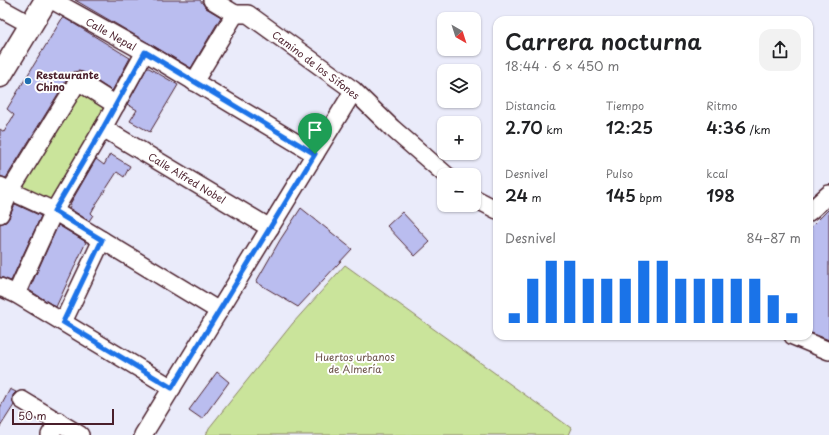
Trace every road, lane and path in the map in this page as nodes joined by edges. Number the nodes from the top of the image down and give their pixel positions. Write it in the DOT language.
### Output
graph roads {
  1 [pos="32,0"];
  2 [pos="46,0"];
  3 [pos="52,0"];
  4 [pos="212,0"];
  5 [pos="0,8"];
  6 [pos="235,14"];
  7 [pos="20,19"];
  8 [pos="0,52"];
  9 [pos="145,52"];
  10 [pos="0,76"];
  11 [pos="194,82"];
  12 [pos="352,90"];
  13 [pos="116,106"];
  14 [pos="103,128"];
  15 [pos="315,154"];
  16 [pos="438,168"];
  17 [pos="5,189"];
  18 [pos="829,194"];
  19 [pos="481,202"];
  20 [pos="493,208"];
  21 [pos="813,208"];
  22 [pos="54,211"];
  23 [pos="0,214"];
  24 [pos="270,228"];
  25 [pos="102,240"];
  26 [pos="0,287"];
  27 [pos="16,294"];
  28 [pos="219,311"];
  29 [pos="63,322"];
  30 [pos="803,340"];
  31 [pos="829,351"];
  32 [pos="172,388"];
  33 [pos="22,400"];
  34 [pos="54,428"];
  35 [pos="80,435"];
  36 [pos="143,435"];
  1 -- 7 [label="main road"];
  2 -- 10 [label="main road"];
  3 -- 9 [label="street, Calle Nepal"];
  4 -- 6 [label="street, Camino de los Sifones"];
  5 -- 7 [label="street"];
  6 -- 11 [label="street"];
  6 -- 12 [label="street, Camino de los Sifones"];
  7 -- 8 [label="main road"];
  9 -- 11 [label="street, Calle Nepal"];
  9 -- 13 [label="street"];
  11 -- 15 [label="street, Calle Nepal"];
  12 -- 15 [label="street"];
  12 -- 16 [label="street, Camino de los Sifones"];
  13 -- 14 [label="street"];
  13 -- 17 [label="street"];
  14 -- 22 [label="street"];
  14 -- 24 [label="street, Calle Alfred Nobel"];
  15 -- 24 [label="street"];
  17 -- 22 [label="street"];
  17 -- 23 [label="street"];
  18 -- 21 [label="street"];
  19 -- 20 [label="street"];
  22 -- 25 [label="street"];
  22 -- 27 [label="street"];
  24 -- 28 [label="street"];
  25 -- 28 [label="street"];
  25 -- 29 [label="street"];
  26 -- 27 [label="street"];
  27 -- 29 [label="street"];
  28 -- 32 [label="street"];
  29 -- 32 [label="street"];
  30 -- 31 [label="street"];
  32 -- 36 [label="street"];
  33 -- 34 [label="street"];
  34 -- 35 [label="street"];
}
